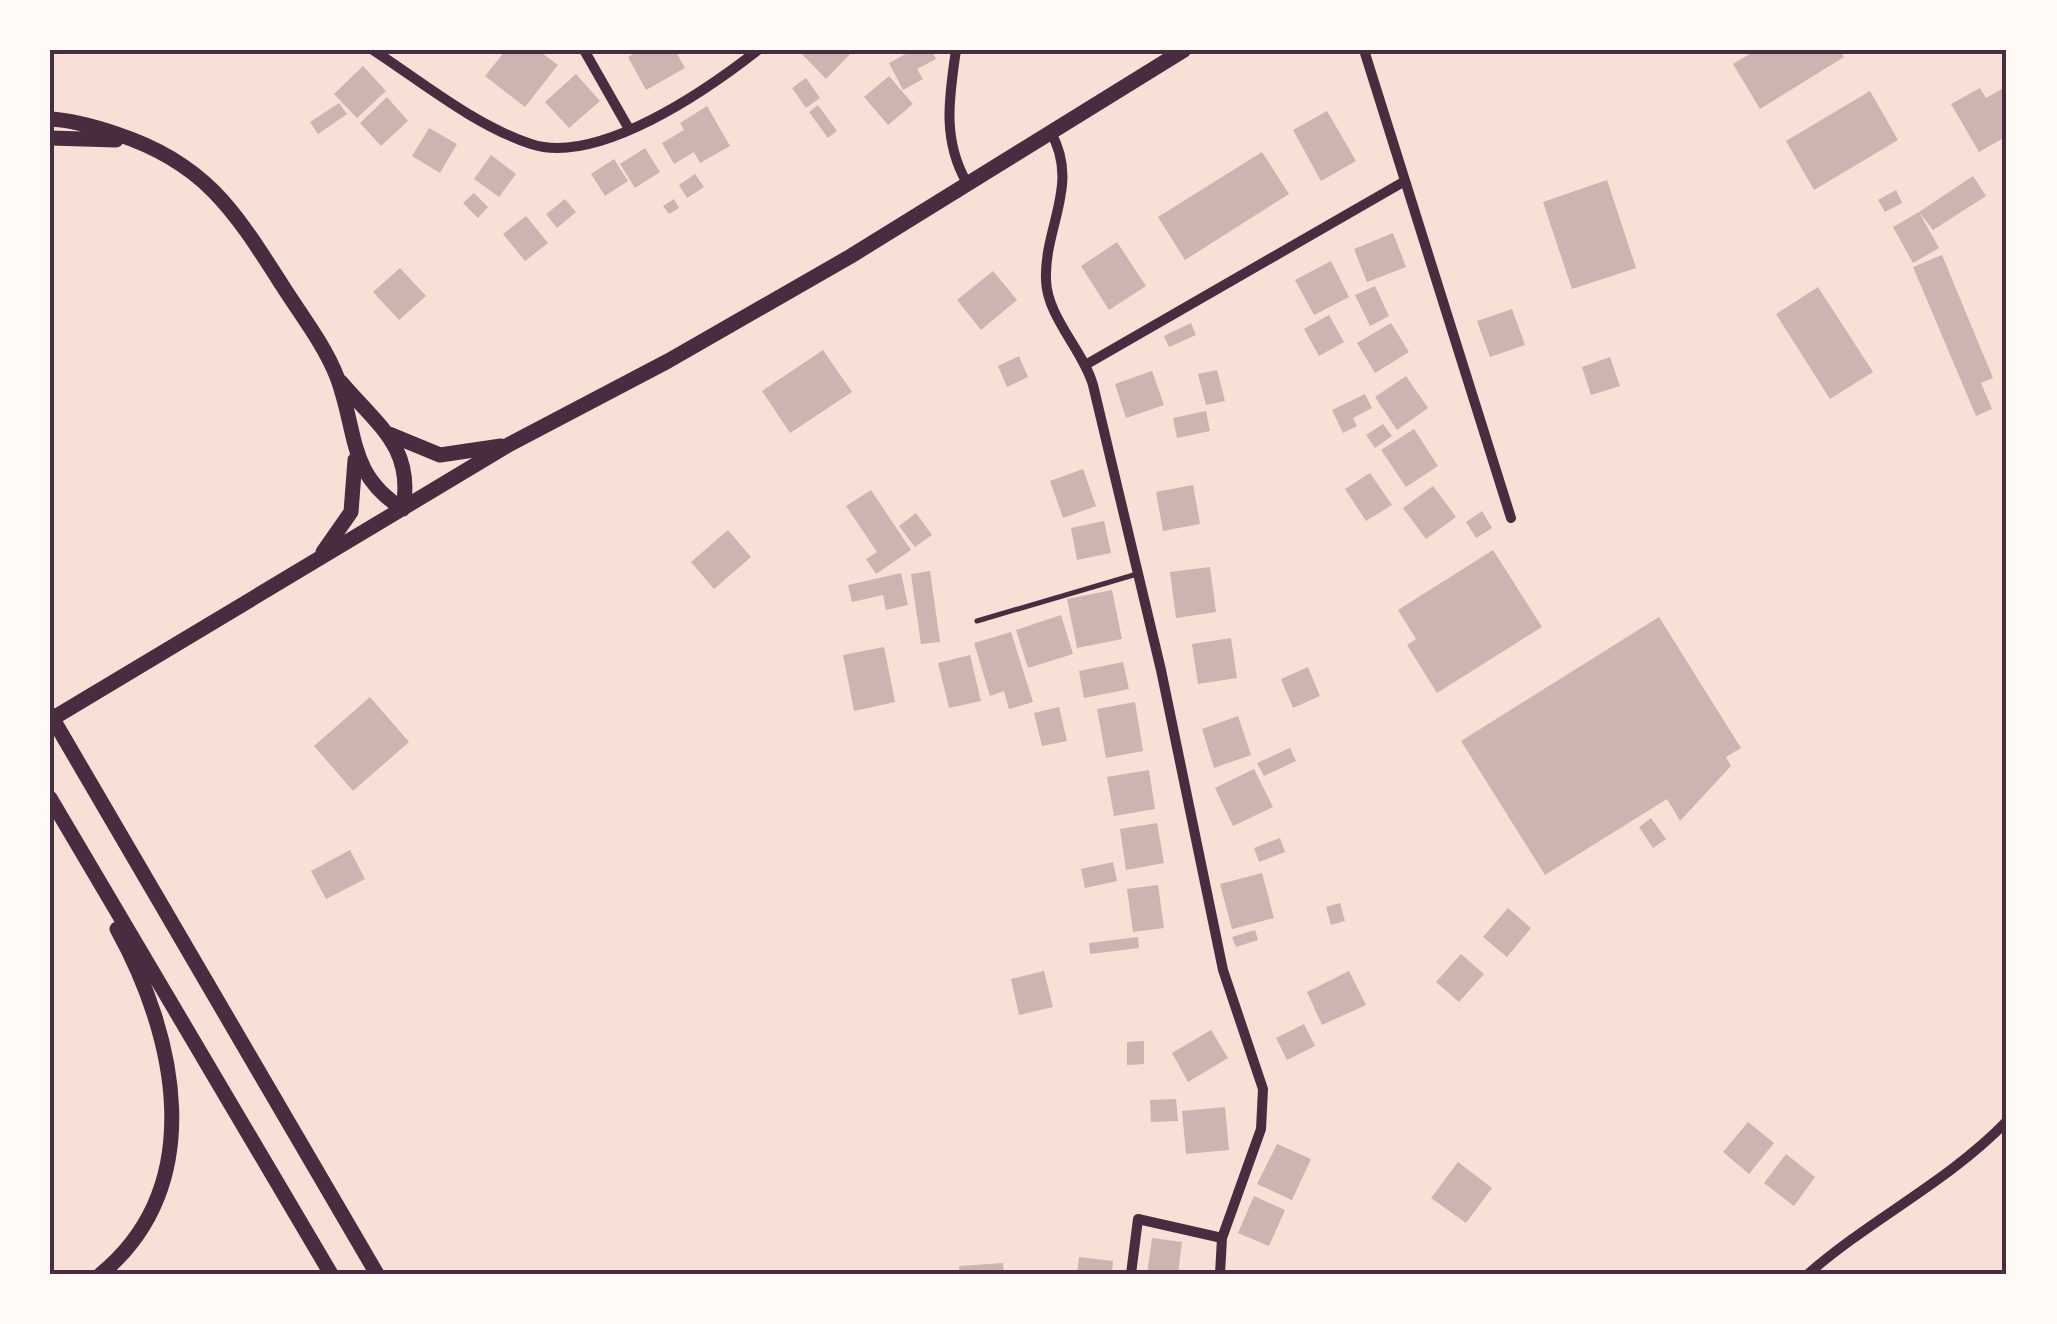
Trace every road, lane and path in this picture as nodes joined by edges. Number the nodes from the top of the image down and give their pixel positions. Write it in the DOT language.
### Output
graph roads {
  1 [pos="372,50"];
  2 [pos="584,50"];
  3 [pos="758,50"];
  4 [pos="956,50"];
  5 [pos="1184,50"];
  6 [pos="1364,50"];
  7 [pos="50,119"];
  8 [pos="629,129"];
  9 [pos="1050,131"];
  10 [pos="50,138"];
  11 [pos="137,141"];
  12 [pos="1405,182"];
  13 [pos="967,184"];
  14 [pos="1087,364"];
  15 [pos="337,378"];
  16 [pos="386,432"];
  17 [pos="510,444"];
  18 [pos="356,451"];
  19 [pos="403,509"];
  20 [pos="1510,518"];
  21 [pos="316,562"];
  22 [pos="1137,574"];
  23 [pos="977,621"];
  24 [pos="50,717"];
  25 [pos="50,798"];
  26 [pos="62,818"];
  27 [pos="2007,1121"];
  28 [pos="1222,1238"];
  29 [pos="101,1274"];
  30 [pos="331,1274"];
  31 [pos="378,1274"];
  32 [pos="1130,1274"];
  33 [pos="1220,1274"];
  34 [pos="1808,1274"];
  1 -- 8 [label="street"];
  2 -- 8 [label="street"];
  3 -- 8 [label="street"];
  4 -- 13 [label="street"];
  5 -- 9 [label="main road"];
  6 -- 12 [label="street"];
  7 -- 11 [label="main road"];
  9 -- 13 [label="main road"];
  9 -- 14 [label="street"];
  10 -- 11 [label="main road"];
  11 -- 15 [label="main road"];
  12 -- 14 [label="street"];
  12 -- 20 [label="street"];
  13 -- 17 [label="main road"];
  14 -- 22 [label="street"];
  15 -- 16 [label="main road"];
  15 -- 18 [label="main road"];
  16 -- 17 [label="main road"];
  16 -- 19 [label="main road"];
  17 -- 19 [label="main road"];
  18 -- 19 [label="main road"];
  18 -- 21 [label="main road"];
  19 -- 21 [label="main road"];
  21 -- 24 [label="main road"];
  22 -- 23 [label="lane"];
  22 -- 28 [label="street"];
  24 -- 31 [label="main road"];
  25 -- 26 [label="main road"];
  26 -- 29 [label="main road"];
  26 -- 30 [label="main road"];
  27 -- 34 [label="street"];
  28 -- 32 [label="street"];
  28 -- 33 [label="street"];
}
